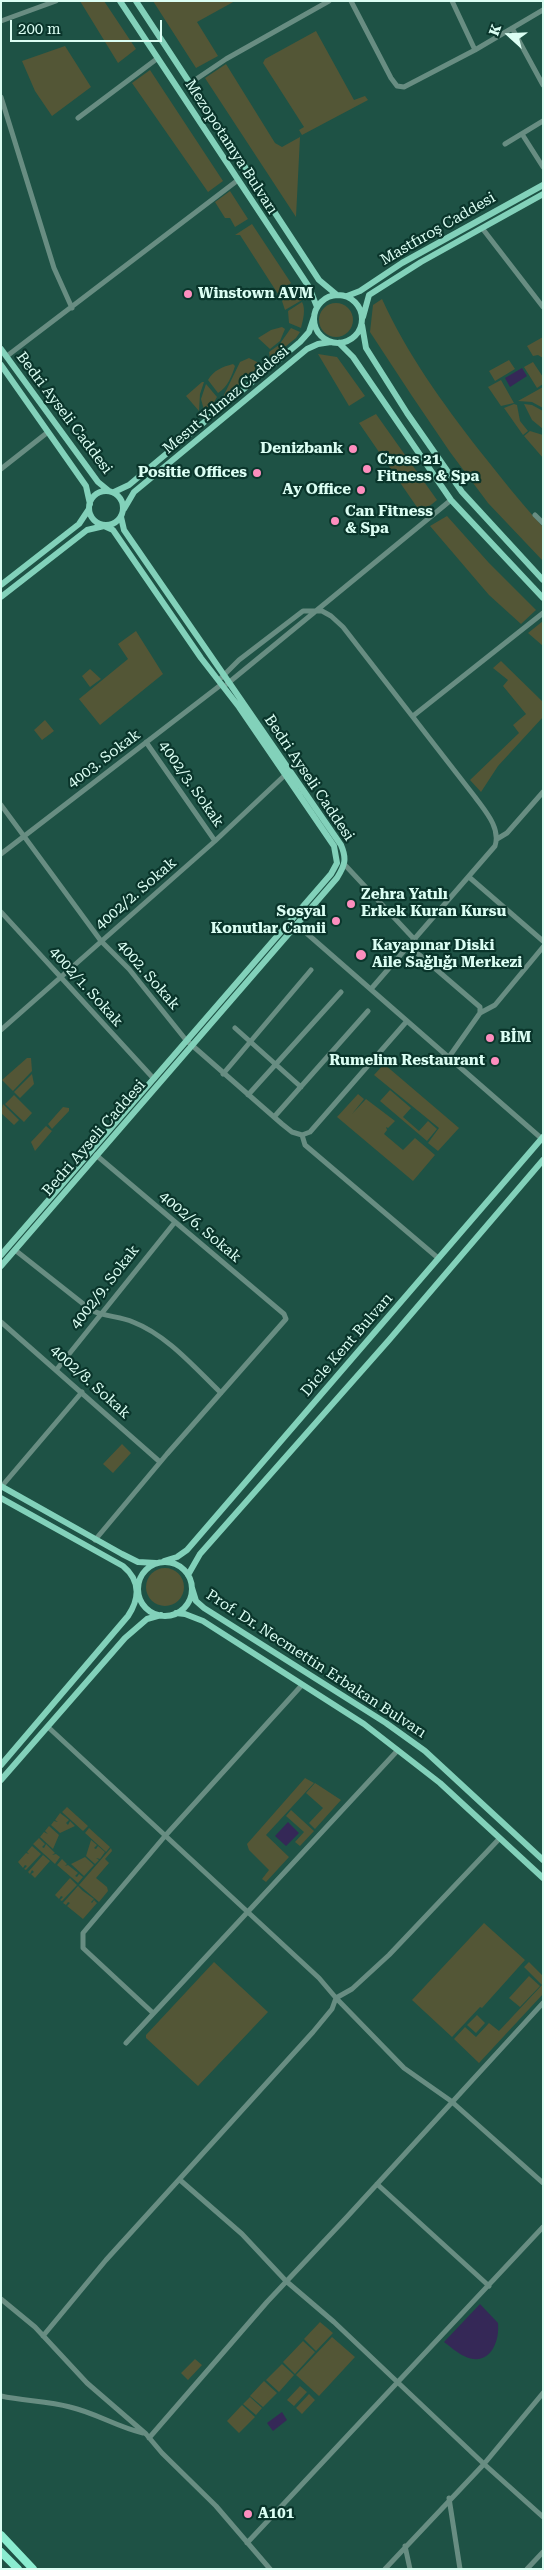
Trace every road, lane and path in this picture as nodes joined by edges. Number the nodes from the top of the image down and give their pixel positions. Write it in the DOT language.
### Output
graph roads {
  1 [pos="56,1"];
  2 [pos="120,1"];
  3 [pos="136,1"];
  4 [pos="329,1"];
  5 [pos="351,1"];
  6 [pos="452,1"];
  7 [pos="543,10"];
  8 [pos="1,21"];
  9 [pos="512,28"];
  10 [pos="475,50"];
  11 [pos="158,58"];
  12 [pos="189,84"];
  13 [pos="543,85"];
  14 [pos="1,97"];
  15 [pos="78,118"];
  16 [pos="543,121"];
  17 [pos="522,134"];
  18 [pos="505,144"];
  19 [pos="543,168"];
  20 [pos="238,180"];
  21 [pos="543,184"];
  22 [pos="543,194"];
  23 [pos="482,228"];
  24 [pos="337,295"];
  25 [pos="347,296"];
  26 [pos="317,307"];
  27 [pos="72,308"];
  28 [pos="543,308"];
  29 [pos="314,317"];
  30 [pos="363,317"];
  31 [pos="362,325"];
  32 [pos="331,342"];
  33 [pos="339,344"];
  34 [pos="1,349"];
  35 [pos="7,356"];
  36 [pos="1,365"];
  37 [pos="48,432"];
  38 [pos="1,469"];
  39 [pos="112,492"];
  40 [pos="451,500"];
  41 [pos="89,507"];
  42 [pos="124,508"];
  43 [pos="535,515"];
  44 [pos="121,517"];
  45 [pos="543,523"];
  46 [pos="104,526"];
  47 [pos="543,580"];
  48 [pos="1,586"];
  49 [pos="1,597"];
  50 [pos="543,598"];
  51 [pos="314,611"];
  52 [pos="543,613"];
  53 [pos="223,682"];
  54 [pos="412,716"];
  55 [pos="146,742"];
  56 [pos="285,775"];
  57 [pos="543,792"];
  58 [pos="1,805"];
  59 [pos="24,835"];
  60 [pos="497,839"];
  61 [pos="215,841"];
  62 [pos="1,854"];
  63 [pos="345,864"];
  64 [pos="469,877"];
  65 [pos="1,912"];
  66 [pos="296,924"];
  67 [pos="415,940"];
  68 [pos="101,941"];
  69 [pos="543,941"];
  70 [pos="409,946"];
  71 [pos="543,947"];
  72 [pos="311,970"];
  73 [pos="60,977"];
  74 [pos="371,989"];
  75 [pos="341,992"];
  76 [pos="368,1011"];
  77 [pos="480,1013"];
  78 [pos="407,1021"];
  79 [pos="235,1028"];
  80 [pos="1,1030"];
  81 [pos="186,1040"];
  82 [pos="250,1042"];
  83 [pos="191,1046"];
  84 [pos="449,1057"];
  85 [pos="276,1064"];
  86 [pos="223,1074"];
  87 [pos="154,1079"];
  88 [pos="301,1086"];
  89 [pos="248,1095"];
  90 [pos="274,1117"];
  91 [pos="302,1135"];
  92 [pos="542,1138"];
  93 [pos="96,1155"];
  94 [pos="543,1160"];
  95 [pos="174,1222"];
  96 [pos="15,1250"];
  97 [pos="1,1256"];
  98 [pos="438,1258"];
  99 [pos="1,1266"];
  100 [pos="100,1314"];
  101 [pos="1,1322"];
  102 [pos="57,1369"];
  103 [pos="82,1392"];
  104 [pos="221,1393"];
  105 [pos="160,1462"];
  106 [pos="2,1486"];
  107 [pos="1,1498"];
  108 [pos="96,1540"];
  109 [pos="164,1562"];
  110 [pos="156,1563"];
  111 [pos="188,1575"];
  112 [pos="192,1588"];
  113 [pos="138,1592"];
  114 [pos="176,1613"];
  115 [pos="161,1615"];
  116 [pos="302,1685"];
  117 [pos="48,1727"];
  118 [pos="398,1750"];
  119 [pos="1,1764"];
  120 [pos="1,1780"];
  121 [pos="165,1836"];
  122 [pos="500,1838"];
  123 [pos="543,1860"];
  124 [pos="543,1878"];
  125 [pos="247,1912"];
  126 [pos="336,1998"];
  127 [pos="543,2003"];
  128 [pos="153,2013"];
  129 [pos="126,2042"];
  130 [pos="451,2101"];
  131 [pos="180,2180"];
  132 [pos="543,2183"];
  133 [pos="377,2184"];
  134 [pos="543,2227"];
  135 [pos="286,2281"];
  136 [pos="489,2286"];
  137 [pos="1,2299"];
  138 [pos="43,2336"];
  139 [pos="398,2384"];
  140 [pos="543,2393"];
  141 [pos="1,2396"];
  142 [pos="148,2436"];
  143 [pos="484,2464"];
  144 [pos="450,2498"];
  145 [pos="543,2518"];
  146 [pos="1,2535"];
  147 [pos="247,2544"];
  148 [pos="405,2546"];
  149 [pos="1,2552"];
  150 [pos="543,2552"];
  151 [pos="18,2569"];
  152 [pos="33,2569"];
  153 [pos="270,2569"];
  154 [pos="385,2569"];
  155 [pos="410,2569"];
  156 [pos="460,2569"];
  157 [pos="527,2569"];
  1 -- 8 [label="street"];
  2 -- 11 [label="main road, Mezopotamya Bulvarı"];
  3 -- 12 [label="main road, Mezopotamya Bulvarı"];
  4 -- 12 [label="street"];
  5 -- 10 [label="street"];
  6 -- 10 [label="street"];
  7 -- 9 [label="street"];
  9 -- 10 [label="street"];
  9 -- 13 [label="street"];
  11 -- 15 [label="street"];
  11 -- 20 [label="main road, Mezopotamya Bulvarı"];
  12 -- 24 [label="main road, Mezopotamya Bulvarı"];
  14 -- 27 [label="street"];
  16 -- 17 [label="street"];
  17 -- 18 [label="street"];
  17 -- 19 [label="street"];
  20 -- 26 [label="main road, Mezopotamya Bulvarı"];
  20 -- 27 [label="street"];
  21 -- 25 [label="main road, Mastfıroş Caddesi"];
  22 -- 23 [label="main road, Mastfıroş Caddesi"];
  23 -- 28 [label="street"];
  23 -- 30 [label="main road, Mastfıroş Caddesi"];
  24 -- 25 [label="main road"];
  24 -- 26 [label="main road"];
  25 -- 30 [label="main road"];
  26 -- 29 [label="main road"];
  27 -- 35 [label="street"];
  29 -- 32 [label="main road"];
  29 -- 39 [label="main road, Mesut Yılmaz Caddesi"];
  30 -- 31 [label="main road"];
  31 -- 33 [label="main road"];
  31 -- 47 [label="main road"];
  32 -- 33 [label="main road"];
  32 -- 42 [label="main road, Mesut Yılmaz Caddesi"];
  33 -- 40 [label="main road"];
  34 -- 35 [label="main road, Bedri Ayseli Caddesi"];
  35 -- 39 [label="main road, Bedri Ayseli Caddesi"];
  36 -- 37 [label="main road, Bedri Ayseli Caddesi"];
  37 -- 38 [label="street"];
  37 -- 41 [label="main road, Bedri Ayseli Caddesi"];
  39 -- 41 [label="main road"];
  39 -- 42 [label="main road"];
  40 -- 50 [label="main road"];
  40 -- 51 [label="street"];
  41 -- 46 [label="main road"];
  41 -- 48 [label="main road"];
  42 -- 44 [label="main road"];
  43 -- 45 [label="street"];
  44 -- 46 [label="main road"];
  44 -- 53 [label="main road, Bedri Ayseli Caddesi"];
  46 -- 49 [label="main road"];
  46 -- 53 [label="main road, Bedri Ayseli Caddesi"];
  51 -- 53 [label="street"];
  51 -- 53 [label="street"];
  51 -- 54 [label="street"];
  52 -- 54 [label="street"];
  53 -- 55 [label="street, 4003. Sokak"];
  53 -- 56 [label="main road, Bedri Ayseli Caddesi"];
  53 -- 63 [label="main road, Bedri Ayseli Caddesi"];
  54 -- 60 [label="street"];
  55 -- 59 [label="street, 4003. Sokak"];
  55 -- 61 [label="street, 4002/3. Sokak"];
  56 -- 61 [label="street, 4002/2. Sokak"];
  56 -- 81 [label="main road, Bedri Ayseli Caddesi"];
  57 -- 60 [label="street"];
  58 -- 59 [label="street, 4002. Sokak"];
  59 -- 62 [label="street, 4003. Sokak"];
  59 -- 68 [label="street, 4002. Sokak"];
  60 -- 64 [label="street"];
  61 -- 68 [label="street, 4002/2. Sokak"];
  63 -- 66 [label="main road, Bedri Ayseli Caddesi"];
  63 -- 67 [label="street"];
  64 -- 67 [label="street"];
  64 -- 69 [label="street"];
  65 -- 73 [label="street, 4002/1. Sokak"];
  66 -- 74 [label="street"];
  66 -- 83 [label="main road, Bedri Ayseli Caddesi"];
  67 -- 70 [label="street"];
  68 -- 73 [label="street, 4002/2. Sokak"];
  68 -- 81 [label="street, 4002. Sokak"];
  70 -- 74 [label="street"];
  70 -- 77 [label="street"];
  71 -- 77 [label="street"];
  72 -- 82 [label="street"];
  73 -- 80 [label="street, 4002/2. Sokak"];
  73 -- 87 [label="street, 4002/1. Sokak"];
  74 -- 78 [label="street"];
  75 -- 85 [label="street"];
  76 -- 88 [label="street"];
  77 -- 84 [label="street"];
  78 -- 84 [label="street"];
  78 -- 91 [label="street"];
  79 -- 82 [label="street"];
  81 -- 83 [label="street, 4002. Sokak"];
  81 -- 87 [label="main road, Bedri Ayseli Caddesi"];
  82 -- 85 [label="street"];
  82 -- 86 [label="street"];
  83 -- 86 [label="street, 4002. Sokak"];
  83 -- 93 [label="main road, Bedri Ayseli Caddesi"];
  84 -- 92 [label="street"];
  85 -- 88 [label="street"];
  85 -- 89 [label="street"];
  86 -- 89 [label="street, 4002. Sokak"];
  87 -- 97 [label="main road, Bedri Ayseli Caddesi"];
  88 -- 90 [label="street"];
  89 -- 90 [label="street, 4002. Sokak"];
  90 -- 91 [label="street, 4002. Sokak"];
  91 -- 98 [label="street"];
  92 -- 98 [label="main road, Dicle Kent Bulvarı"];
  93 -- 95 [label="street, 4002/6. Sokak"];
  93 -- 96 [label="main road, Bedri Ayseli Caddesi"];
  94 -- 111 [label="main road, Dicle Kent Bulvarı"];
  95 -- 100 [label="street, 4002/9. Sokak"];
  95 -- 104 [label="street, 4002/6. Sokak"];
  96 -- 99 [label="main road, Bedri Ayseli Caddesi"];
  96 -- 100 [label="street"];
  98 -- 109 [label="main road, Dicle Kent Bulvarı"];
  100 -- 102 [label="street, 4002/9. Sokak"];
  100 -- 104 [label="street"];
  101 -- 102 [label="street, 4002/8. Sokak"];
  102 -- 103 [label="street, 4002/8. Sokak"];
  103 -- 105 [label="street, 4002/8. Sokak"];
  103 -- 106 [label="street"];
  104 -- 105 [label="street"];
  105 -- 108 [label="street"];
  106 -- 108 [label="main road"];
  107 -- 113 [label="main road"];
  108 -- 110 [label="main road"];
  109 -- 110 [label="main road"];
  109 -- 111 [label="main road"];
  110 -- 113 [label="main road"];
  111 -- 112 [label="main road"];
  112 -- 114 [label="main road"];
  112 -- 123 [label="main road, Prof. Dr. Necmettin Erbakan Bulvarı"];
  113 -- 115 [label="main road"];
  113 -- 119 [label="main road"];
  114 -- 115 [label="main road"];
  114 -- 116 [label="main road, Prof. Dr. Necmettin Erbakan Bulvarı"];
  115 -- 117 [label="main road"];
  116 -- 118 [label="main road, Prof. Dr. Necmettin Erbakan Bulvarı"];
  116 -- 121 [label="street"];
  117 -- 120 [label="main road"];
  117 -- 121 [label="street"];
  118 -- 122 [label="main road, Prof. Dr. Necmettin Erbakan Bulvarı"];
  118 -- 125 [label="street"];
  121 -- 125 [label="street"];
  121 -- 128 [label="street"];
  122 -- 124 [label="main road, Prof. Dr. Necmettin Erbakan Bulvarı"];
  122 -- 126 [label="street"];
  125 -- 126 [label="street"];
  125 -- 128 [label="street"];
  126 -- 130 [label="street"];
  126 -- 131 [label="street"];
  127 -- 130 [label="street"];
  128 -- 129 [label="street"];
  130 -- 132 [label="street"];
  130 -- 133 [label="street"];
  131 -- 135 [label="street"];
  131 -- 138 [label="street"];
  133 -- 135 [label="street"];
  133 -- 136 [label="street"];
  134 -- 136 [label="street"];
  135 -- 139 [label="street"];
  135 -- 142 [label="street"];
  136 -- 139 [label="street"];
  137 -- 138 [label="street"];
  138 -- 142 [label="street"];
  139 -- 143 [label="street"];
  139 -- 147 [label="street"];
  140 -- 143 [label="street"];
  141 -- 142 [label="street"];
  142 -- 147 [label="street"];
  143 -- 144 [label="street"];
  143 -- 145 [label="street"];
  144 -- 148 [label="street"];
  144 -- 156 [label="street"];
  146 -- 152 [label="highway"];
  147 -- 153 [label="street"];
  148 -- 154 [label="street"];
  148 -- 155 [label="street"];
  149 -- 151 [label="highway"];
  150 -- 157 [label="street"];
}
